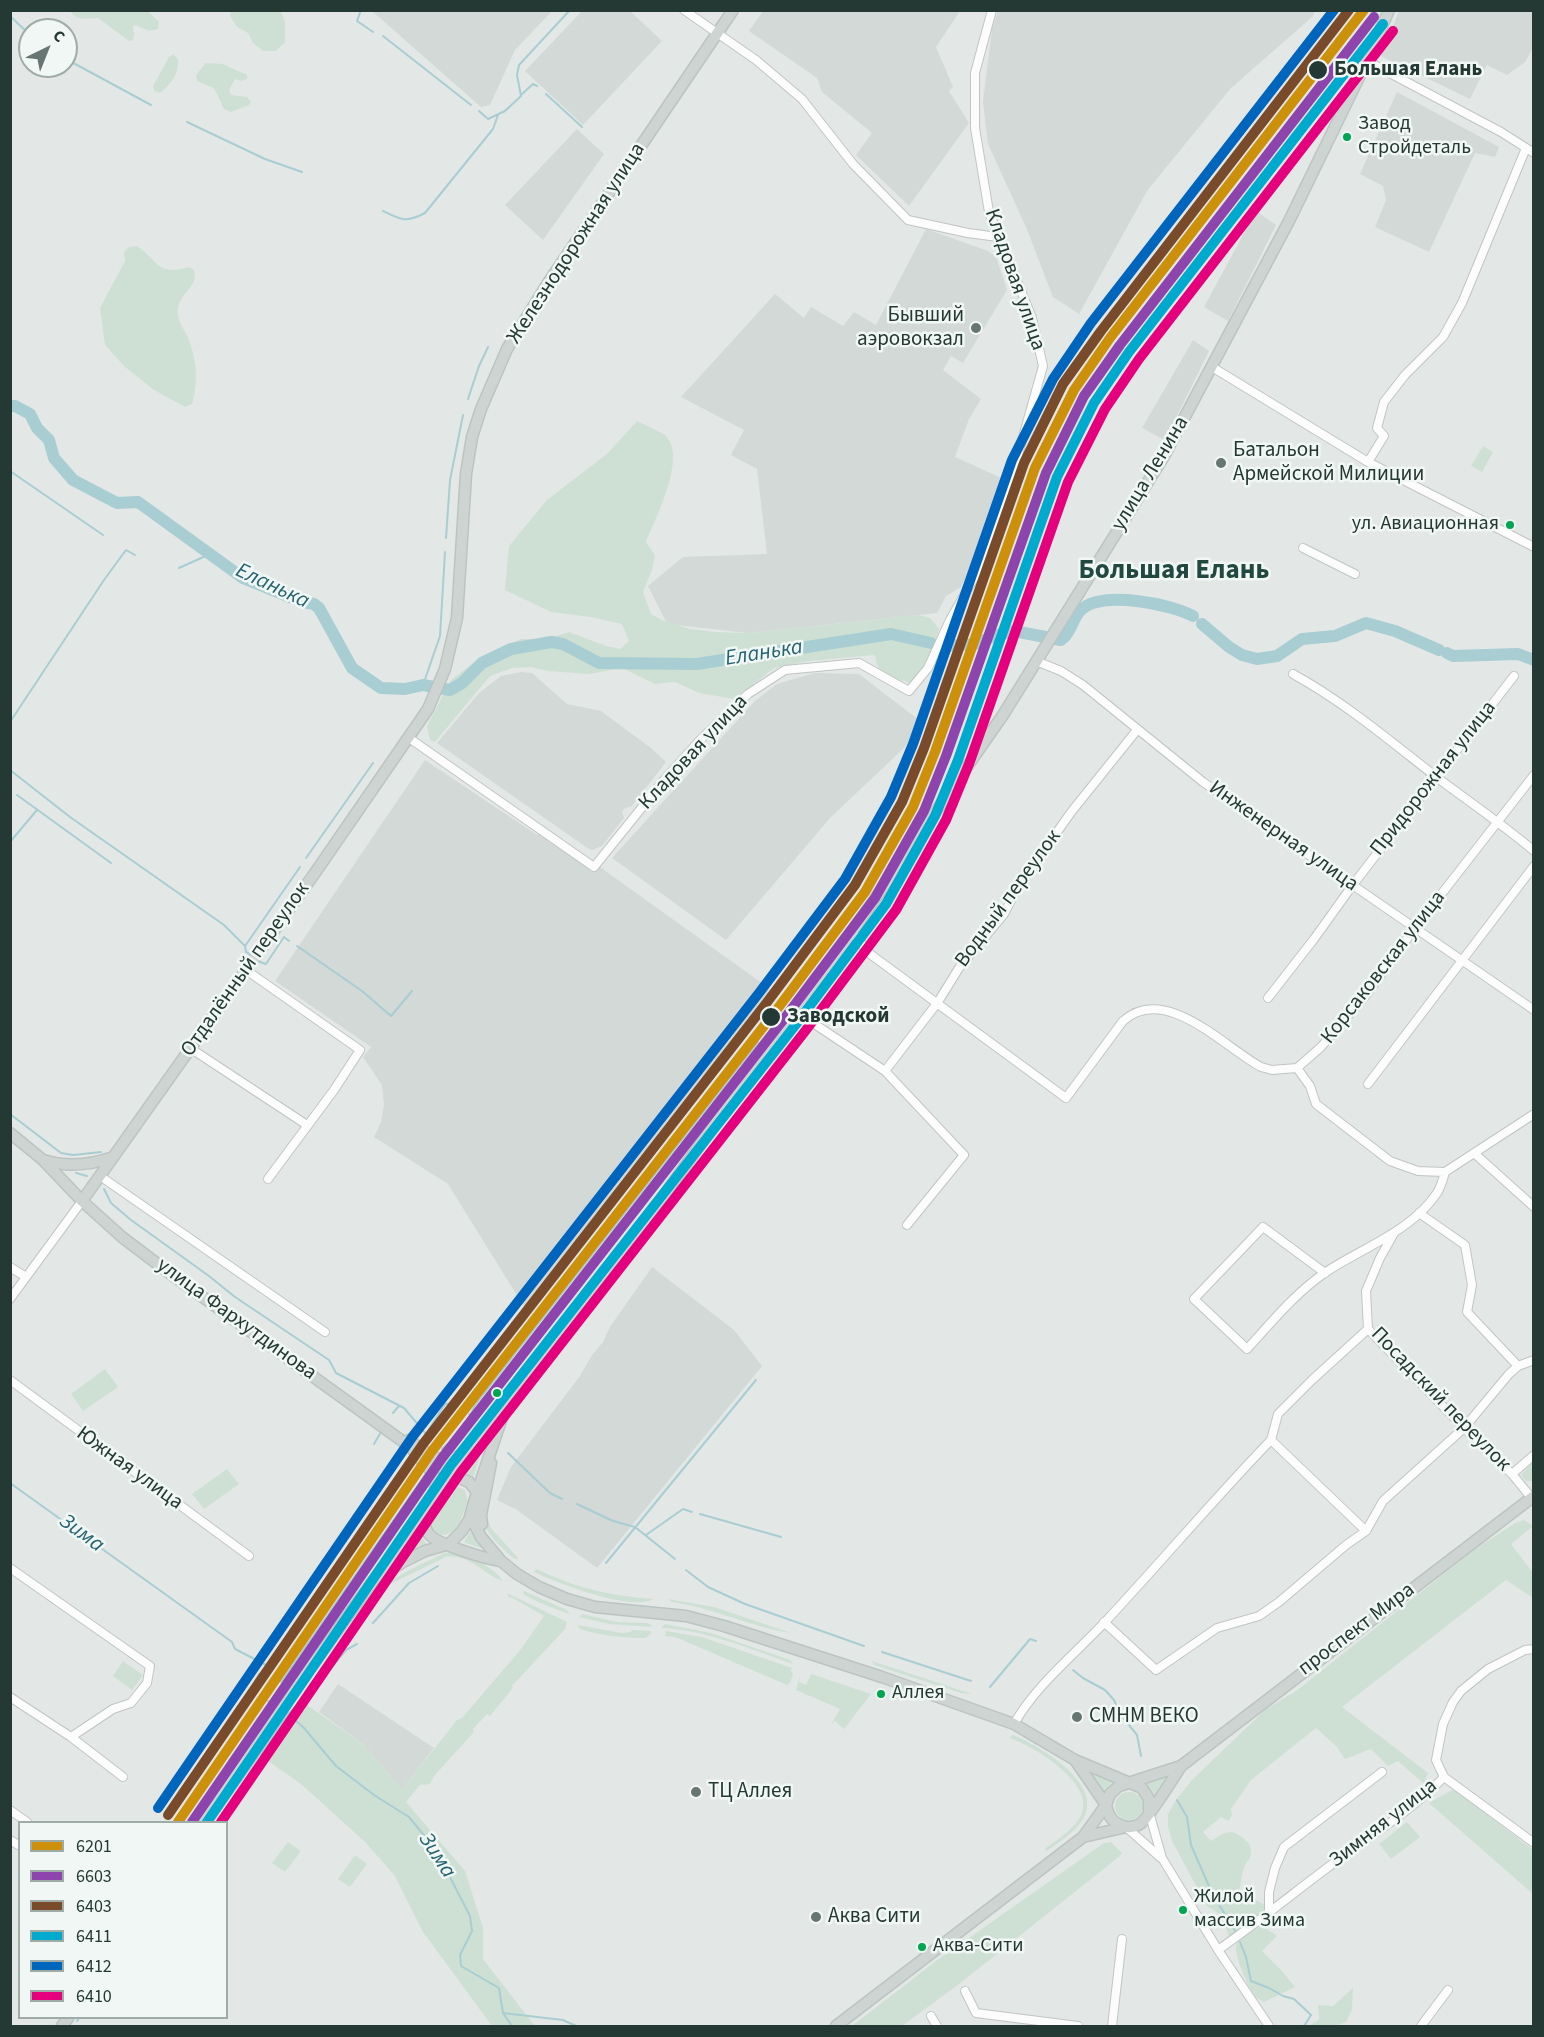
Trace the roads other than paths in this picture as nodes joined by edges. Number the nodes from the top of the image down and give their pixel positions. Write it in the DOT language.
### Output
graph roads {
  1 [pos="684,10"];
  2 [pos="733,10"];
  3 [pos="992,10"];
  4 [pos="1389,10"];
  5 [pos="717,34"];
  6 [pos="1367,61"];
  7 [pos="1530,150"];
  8 [pos="998,237"];
  9 [pos="1212,367"];
  10 [pos="1368,462"];
  11 [pos="1533,547"];
  12 [pos="1303,548"];
  13 [pos="1355,574"];
  14 [pos="1036,661"];
  15 [pos="1293,674"];
  16 [pos="1514,676"];
  17 [pos="1137,730"];
  18 [pos="409,738"];
  19 [pos="1533,775"];
  20 [pos="1436,777"];
  21 [pos="1498,821"];
  22 [pos="1533,851"];
  23 [pos="1533,866"];
  24 [pos="1352,886"];
  25 [pos="1415,928"];
  26 [pos="852,932"];
  27 [pos="1462,962"];
  28 [pos="246,970"];
  29 [pos="1268,998"];
  30 [pos="938,1002"];
  31 [pos="1533,1010"];
  32 [pos="795,1011"];
  33 [pos="190,1048"];
  34 [pos="1297,1068"];
  35 [pos="885,1071"];
  36 [pos="1368,1084"];
  37 [pos="1533,1114"];
  38 [pos="307,1125"];
  39 [pos="10,1133"];
  40 [pos="1474,1153"];
  41 [pos="113,1156"];
  42 [pos="43,1160"];
  43 [pos="1445,1172"];
  44 [pos="100,1176"];
  45 [pos="268,1179"];
  46 [pos="82,1201"];
  47 [pos="1533,1207"];
  48 [pos="1419,1213"];
  49 [pos="907,1225"];
  50 [pos="1396,1231"];
  51 [pos="10,1267"];
  52 [pos="1324,1273"];
  53 [pos="26,1277"];
  54 [pos="10,1299"];
  55 [pos="1368,1329"];
  56 [pos="325,1332"];
  57 [pos="1533,1360"];
  58 [pos="1518,1366"];
  59 [pos="10,1380"];
  60 [pos="346,1399"];
  61 [pos="507,1406"];
  62 [pos="1464,1428"];
  63 [pos="482,1434"];
  64 [pos="1271,1440"];
  65 [pos="412,1448"];
  66 [pos="489,1455"];
  67 [pos="1533,1455"];
  68 [pos="1512,1474"];
  69 [pos="454,1476"];
  70 [pos="477,1492"];
  71 [pos="1533,1498"];
  72 [pos="474,1504"];
  73 [pos="425,1512"];
  74 [pos="1366,1531"];
  75 [pos="448,1544"];
  76 [pos="249,1556"];
  77 [pos="501,1561"];
  78 [pos="10,1568"];
  79 [pos="373,1581"];
  80 [pos="1104,1622"];
  81 [pos="1533,1649"];
  82 [pos="10,1697"];
  83 [pos="1014,1724"];
  84 [pos="71,1737"];
  85 [pos="1075,1760"];
  86 [pos="1181,1766"];
  87 [pos="1382,1772"];
  88 [pos="123,1777"];
  89 [pos="1444,1778"];
  90 [pos="1130,1784"];
  91 [pos="1107,1805"];
  92 [pos="10,1810"];
  93 [pos="1149,1812"];
  94 [pos="26,1821"];
  95 [pos="200,1821"];
  96 [pos="1126,1827"];
  97 [pos="1083,1837"];
  98 [pos="1533,1843"];
  99 [pos="1162,1858"];
  100 [pos="1269,1914"];
  101 [pos="1122,1939"];
  102 [pos="1218,1950"];
  103 [pos="1448,1989"];
  104 [pos="965,1991"];
  105 [pos="931,2016"];
  106 [pos="837,2026"];
  107 [pos="937,2026"];
  108 [pos="1078,2026"];
  109 [pos="1112,2026"];
  110 [pos="1269,2026"];
  111 [pos="1421,2026"];
  1 -- 5 [label="street"];
  2 -- 5 [label="main road, Железнодорожная улица"];
  3 -- 8 [label="street, Кладовая улица"];
  4 -- 6 [label="main road, улица Ленина"];
  5 -- 8 [label="street"];
  5 -- 18 [label="main road, Железнодорожная улица"];
  6 -- 7 [label="street"];
  6 -- 9 [label="main road, улица Ленина"];
  7 -- 10 [label="street"];
  8 -- 18 [label="street, Кладовая улица"];
  9 -- 10 [label="street"];
  9 -- 14 [label="main road, улица Ленина"];
  10 -- 11 [label="street"];
  12 -- 13 [label="street"];
  14 -- 17 [label="street, Инженерная улица"];
  14 -- 26 [label="main road, улица Ленина"];
  15 -- 20 [label="street"];
  16 -- 20 [label="street, Придорожная улица"];
  17 -- 24 [label="street, Инженерная улица"];
  17 -- 30 [label="street, Водный переулок"];
  18 -- 28 [label="main road, Отдалённый переулок"];
  19 -- 21 [label="street, Корсаковская улица"];
  20 -- 21 [label="street"];
  20 -- 24 [label="street, Придорожная улица"];
  21 -- 22 [label="street"];
  21 -- 25 [label="street, Корсаковская улица"];
  23 -- 27 [label="street"];
  24 -- 25 [label="street, Инженерная улица"];
  24 -- 29 [label="street, Придорожная улица"];
  25 -- 27 [label="street, Инженерная улица"];
  25 -- 34 [label="street, Корсаковская улица"];
  26 -- 30 [label="street"];
  26 -- 32 [label="main road, улица Ленина"];
  27 -- 31 [label="street, Инженерная улица"];
  27 -- 36 [label="street"];
  28 -- 33 [label="main road, Отдалённый переулок"];
  28 -- 38 [label="street"];
  30 -- 34 [label="street"];
  30 -- 35 [label="street, Водный переулок"];
  32 -- 35 [label="street"];
  32 -- 61 [label="main road, улица Ленина"];
  33 -- 38 [label="street"];
  33 -- 41 [label="main road, Отдалённый переулок"];
  34 -- 43 [label="street"];
  35 -- 49 [label="street"];
  37 -- 40 [label="street"];
  38 -- 45 [label="street"];
  39 -- 42 [label="main road, улица Фархутдинова"];
  40 -- 43 [label="street"];
  40 -- 47 [label="street"];
  41 -- 42 [label="main road"];
  41 -- 44 [label="main road, Отдалённый переулок"];
  42 -- 46 [label="main road, улица Фархутдинова"];
  43 -- 48 [label="street, Посадский переулок"];
  44 -- 46 [label="main road, Отдалённый переулок"];
  44 -- 56 [label="street"];
  46 -- 53 [label="street"];
  46 -- 60 [label="main road, улица Фархутдинова"];
  48 -- 50 [label="street, Посадский переулок"];
  48 -- 58 [label="street"];
  50 -- 52 [label="street, Посадский переулок"];
  50 -- 55 [label="street, Посадский переулок"];
  51 -- 53 [label="street"];
  52 -- 52 [label="street, Посадский переулок"];
  53 -- 54 [label="street"];
  55 -- 62 [label="street, Посадский переулок"];
  55 -- 64 [label="street"];
  57 -- 58 [label="street"];
  58 -- 62 [label="street"];
  59 -- 76 [label="street, Южная улица"];
  60 -- 63 [label="main road"];
  60 -- 65 [label="main road, улица Фархутдинова"];
  61 -- 63 [label="main road, улица Ленина"];
  61 -- 66 [label="main road, улица Ленина"];
  62 -- 68 [label="street, Посадский переулок"];
  62 -- 74 [label="street"];
  63 -- 69 [label="main road, улица Ленина"];
  64 -- 74 [label="street"];
  64 -- 80 [label="street"];
  65 -- 69 [label="main road"];
  65 -- 73 [label="main road, улица Фархутдинова"];
  66 -- 70 [label="main road, улица Ленина"];
  66 -- 77 [label="main road"];
  67 -- 68 [label="street"];
  68 -- 71 [label="street, Посадский переулок"];
  69 -- 70 [label="main road"];
  69 -- 73 [label="main road, улица Ленина"];
  70 -- 72 [label="main road, улица Ленина"];
  71 -- 86 [label="main road, проспект Мира"];
  72 -- 75 [label="main road, улица Ленина"];
  72 -- 77 [label="main road"];
  73 -- 75 [label="main road"];
  73 -- 79 [label="main road"];
  74 -- 80 [label="street"];
  75 -- 77 [label="main road"];
  75 -- 79 [label="main road"];
  77 -- 83 [label="main road"];
  78 -- 84 [label="street"];
  79 -- 95 [label="main road"];
  80 -- 83 [label="street"];
  81 -- 89 [label="street, Зимняя улица"];
  82 -- 84 [label="street"];
  83 -- 85 [label="main road"];
  84 -- 88 [label="street"];
  85 -- 90 [label="main road"];
  85 -- 91 [label="main road"];
  86 -- 90 [label="main road, проспект Мира"];
  86 -- 93 [label="main road, проспект Мира"];
  87 -- 100 [label="street, Зимняя улица"];
  89 -- 98 [label="street"];
  89 -- 100 [label="street, Зимняя улица"];
  90 -- 91 [label="main road"];
  90 -- 93 [label="main road"];
  91 -- 96 [label="main road"];
  91 -- 97 [label="main road"];
  92 -- 94 [label="street"];
  93 -- 96 [label="main road"];
  93 -- 99 [label="street"];
  96 -- 97 [label="main road"];
  96 -- 99 [label="street"];
  97 -- 106 [label="main road"];
  99 -- 102 [label="street"];
  100 -- 102 [label="street, Зимняя улица"];
  101 -- 109 [label="street"];
  102 -- 110 [label="street"];
  103 -- 111 [label="street"];
  104 -- 108 [label="street"];
  105 -- 107 [label="street"];
}
